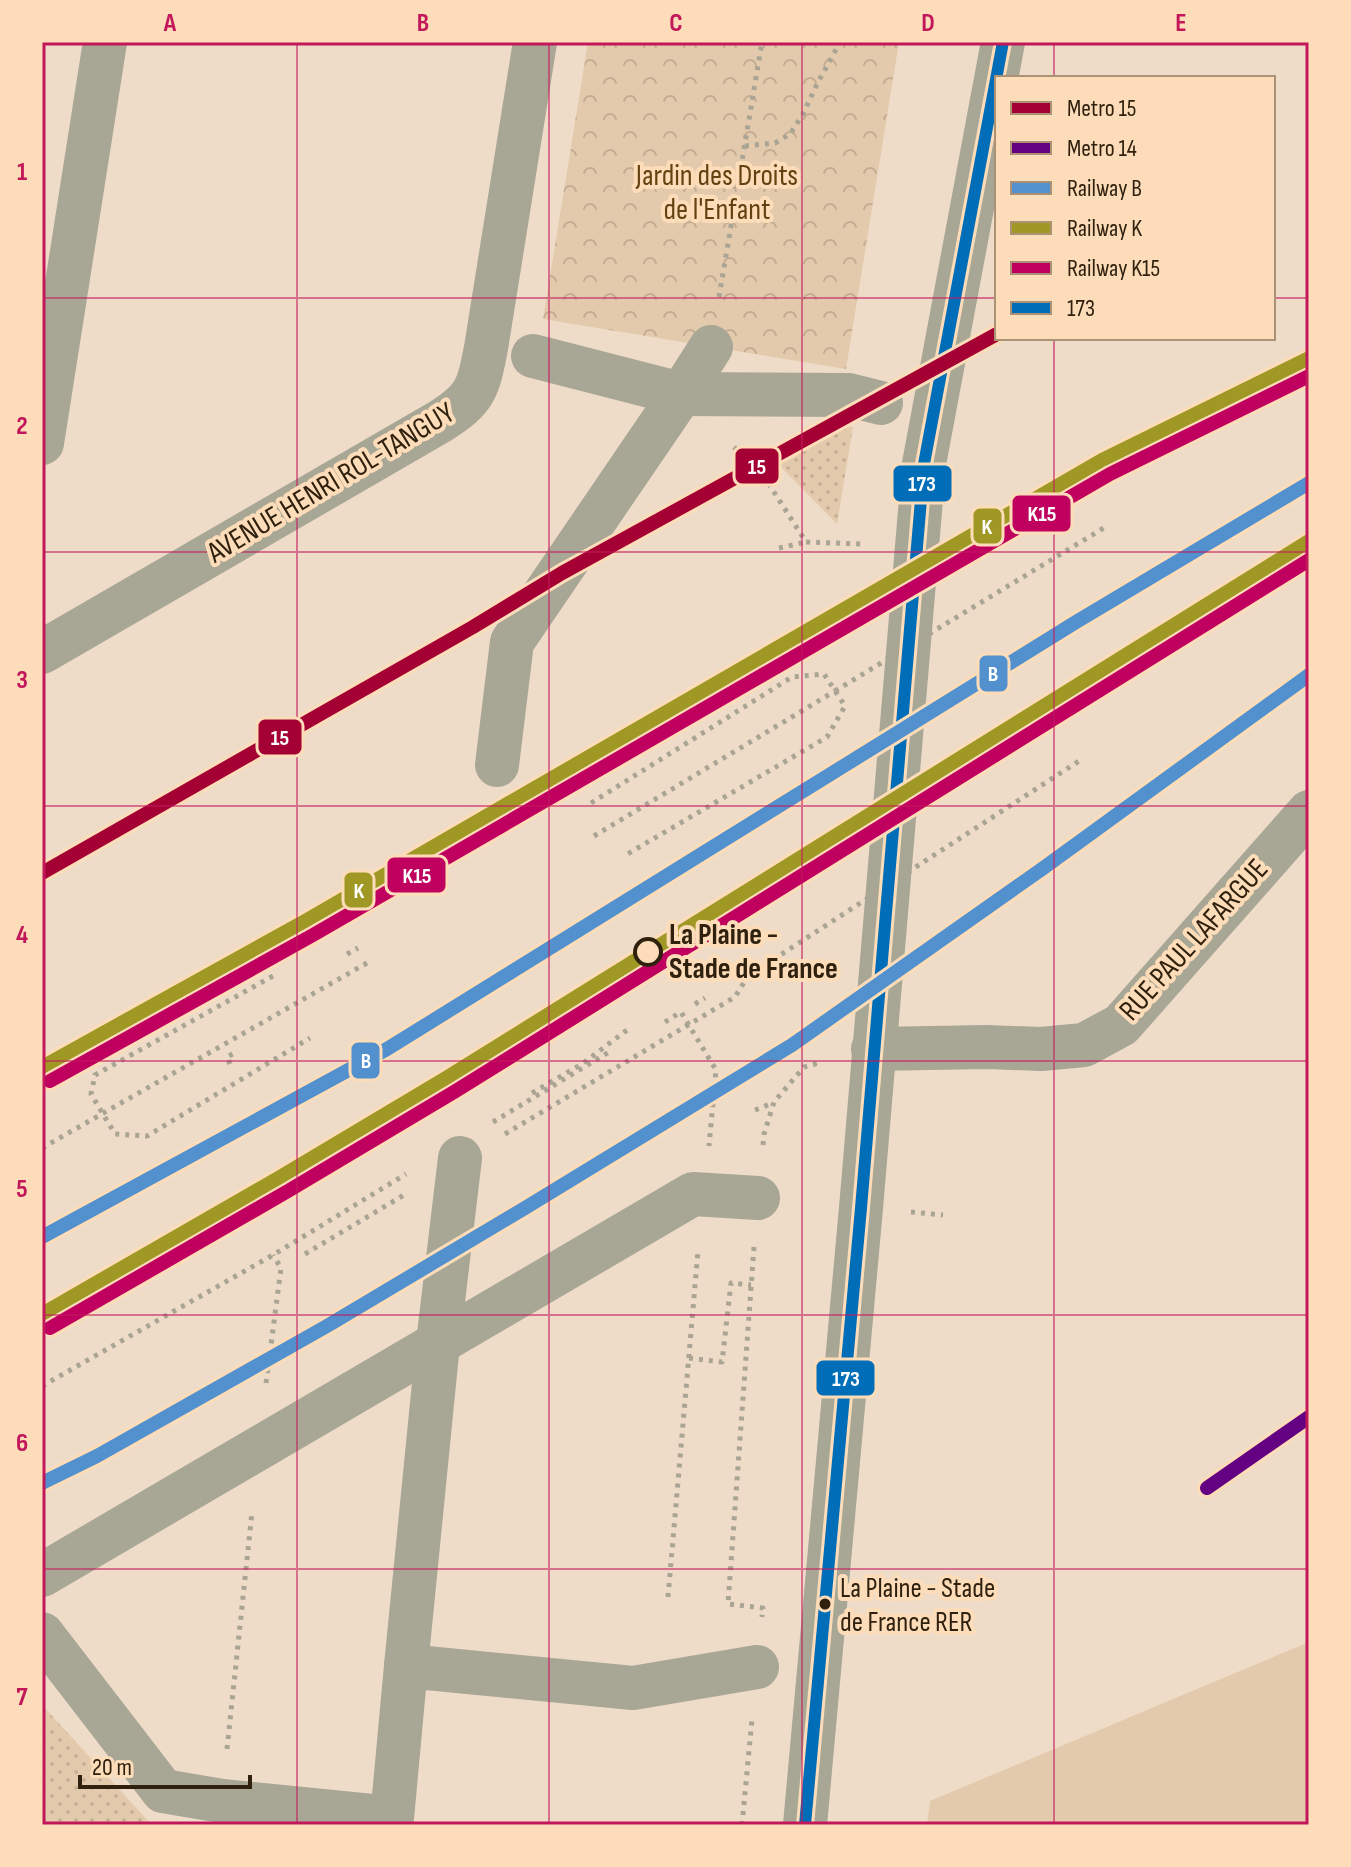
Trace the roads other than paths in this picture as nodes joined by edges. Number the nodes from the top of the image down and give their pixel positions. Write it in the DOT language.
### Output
graph roads {
  1 [pos="105,42"];
  2 [pos="535,42"];
  3 [pos="1003,42"];
  4 [pos="997,76"];
  5 [pos="995,85"];
  6 [pos="711,347"];
  7 [pos="533,356"];
  8 [pos="681,394"];
  9 [pos="881,403"];
  10 [pos="42,443"];
  11 [pos="42,652"];
  12 [pos="497,765"];
  13 [pos="1309,812"];
  14 [pos="873,1049"];
  15 [pos="460,1158"];
  16 [pos="758,1198"];
  17 [pos="438,1343"];
  18 [pos="42,1575"];
  19 [pos="42,1634"];
  20 [pos="406,1666"];
  21 [pos="757,1667"];
  22 [pos="409,1821"];
  23 [pos="805,1825"];
  1 -- 10 [label="street"];
  2 -- 11 [label="street, AVENUE HENRI ROL-TANGUY"];
  3 -- 4 [label="street"];
  5 -- 14 [label="street"];
  6 -- 8 [label="street"];
  7 -- 8 [label="street"];
  8 -- 9 [label="street"];
  8 -- 12 [label="street"];
  13 -- 14 [label="street, RUE PAUL LAFARGUE"];
  14 -- 23 [label="street"];
  15 -- 17 [label="street"];
  16 -- 17 [label="street"];
  17 -- 18 [label="street"];
  17 -- 20 [label="street"];
  19 -- 22 [label="street"];
  20 -- 21 [label="street"];
  20 -- 22 [label="street"];
}
